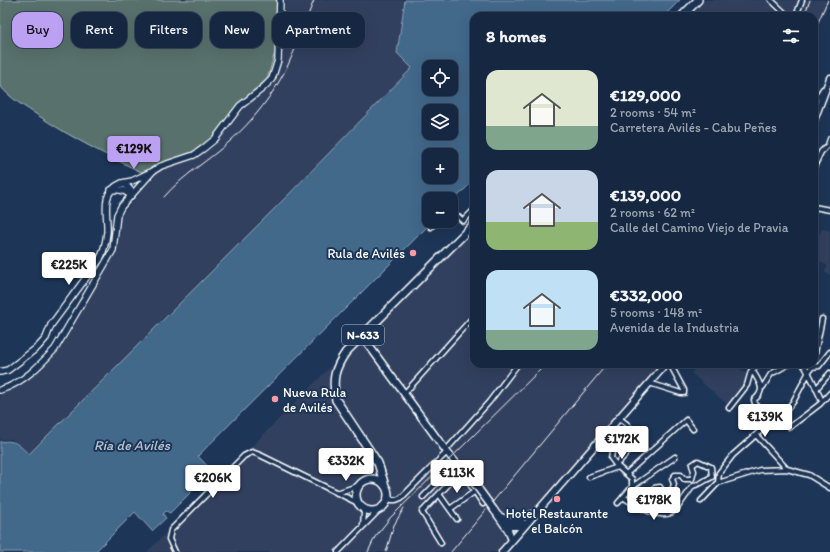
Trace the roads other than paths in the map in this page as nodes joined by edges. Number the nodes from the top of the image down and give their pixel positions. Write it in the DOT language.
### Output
graph roads {
  1 [pos="280,0"];
  2 [pos="698,0"];
  3 [pos="771,0"];
  4 [pos="802,0"];
  5 [pos="686,12"];
  6 [pos="784,12"];
  7 [pos="798,12"];
  8 [pos="830,74"];
  9 [pos="830,78"];
  10 [pos="818,98"];
  11 [pos="818,110"];
  12 [pos="830,139"];
  13 [pos="828,148"];
  14 [pos="818,158"];
  15 [pos="153,171"];
  16 [pos="120,184"];
  17 [pos="110,190"];
  18 [pos="132,195"];
  19 [pos="818,207"];
  20 [pos="830,210"];
  21 [pos="106,212"];
  22 [pos="470,214"];
  23 [pos="117,215"];
  24 [pos="458,216"];
  25 [pos="468,230"];
  26 [pos="822,319"];
  27 [pos="470,320"];
  28 [pos="362,336"];
  29 [pos="818,338"];
  30 [pos="830,352"];
  31 [pos="818,366"];
  32 [pos="515,368"];
  33 [pos="662,368"];
  34 [pos="672,368"];
  35 [pos="753,368"];
  36 [pos="782,368"];
  37 [pos="806,368"];
  38 [pos="811,368"];
  39 [pos="0,372"];
  40 [pos="809,372"];
  41 [pos="830,373"];
  42 [pos="649,383"];
  43 [pos="761,388"];
  44 [pos="816,389"];
  45 [pos="0,390"];
  46 [pos="830,393"];
  47 [pos="404,394"];
  48 [pos="822,401"];
  49 [pos="729,408"];
  50 [pos="619,418"];
  51 [pos="766,426"];
  52 [pos="790,427"];
  53 [pos="693,429"];
  54 [pos="756,435"];
  55 [pos="640,438"];
  56 [pos="447,452"];
  57 [pos="675,457"];
  58 [pos="456,463"];
  59 [pos="617,466"];
  60 [pos="380,468"];
  61 [pos="787,469"];
  62 [pos="462,470"];
  63 [pos="626,474"];
  64 [pos="589,476"];
  65 [pos="692,479"];
  66 [pos="370,480"];
  67 [pos="718,483"];
  68 [pos="360,486"];
  69 [pos="385,486"];
  70 [pos="695,486"];
  71 [pos="632,487"];
  72 [pos="830,488"];
  73 [pos="672,491"];
  74 [pos="474,492"];
  75 [pos="337,493"];
  76 [pos="439,494"];
  77 [pos="388,496"];
  78 [pos="422,497"];
  79 [pos="623,497"];
  80 [pos="701,501"];
  81 [pos="618,503"];
  82 [pos="483,504"];
  83 [pos="678,504"];
  84 [pos="362,507"];
  85 [pos="380,509"];
  86 [pos="450,509"];
  87 [pos="535,514"];
  88 [pos="498,515"];
  89 [pos="457,519"];
  90 [pos="512,521"];
  91 [pos="363,525"];
  92 [pos="525,525"];
  93 [pos="512,540"];
  94 [pos="441,543"];
  95 [pos="175,552"];
  96 [pos="338,552"];
  97 [pos="502,552"];
  1 -- 15 [label="street"];
  2 -- 5 [label="highway"];
  3 -- 6 [label="street"];
  4 -- 7 [label="street"];
  8 -- 10 [label="street"];
  9 -- 11 [label="main road"];
  12 -- 13 [label="street"];
  13 -- 14 [label="street"];
  15 -- 16 [label="street"];
  15 -- 18 [label="street"];
  16 -- 17 [label="street"];
  16 -- 18 [label="street"];
  17 -- 18 [label="street"];
  17 -- 21 [label="street"];
  18 -- 23 [label="street"];
  19 -- 20 [label="street"];
  21 -- 23 [label="street"];
  21 -- 39 [label="street"];
  22 -- 24 [label="street"];
  23 -- 45 [label="street"];
  25 -- 28 [label="highway, N-633"];
  26 -- 29 [label="street"];
  27 -- 47 [label="street"];
  28 -- 47 [label="main road"];
  28 -- 60 [label="highway, N-633"];
  30 -- 31 [label="street"];
  32 -- 56 [label="street"];
  33 -- 42 [label="main road"];
  34 -- 42 [label="street"];
  35 -- 43 [label="street"];
  35 -- 49 [label="street"];
  36 -- 43 [label="street"];
  37 -- 40 [label="street"];
  38 -- 40 [label="street"];
  40 -- 44 [label="street"];
  40 -- 51 [label="street"];
  41 -- 44 [label="street"];
  42 -- 50 [label="main road"];
  43 -- 51 [label="street"];
  44 -- 48 [label="street"];
  46 -- 48 [label="street"];
  47 -- 56 [label="main road"];
  48 -- 52 [label="street"];
  50 -- 59 [label="street"];
  50 -- 87 [label="main road"];
  51 -- 54 [label="street"];
  53 -- 63 [label="street"];
  54 -- 61 [label="street"];
  54 -- 67 [label="street"];
  55 -- 59 [label="street"];
  56 -- 58 [label="main road"];
  56 -- 77 [label="street"];
  57 -- 71 [label="street"];
  58 -- 62 [label="main road"];
  58 -- 78 [label="street"];
  59 -- 63 [label="street"];
  59 -- 64 [label="street"];
  60 -- 66 [label="highway"];
  60 -- 69 [label="highway"];
  61 -- 67 [label="street"];
  61 -- 72 [label="street"];
  62 -- 74 [label="street"];
  62 -- 76 [label="street"];
  62 -- 88 [label="main road, bridge"];
  63 -- 71 [label="street"];
  65 -- 70 [label="street"];
  65 -- 70 [label="street"];
  65 -- 73 [label="street"];
  66 -- 68 [label="highway"];
  66 -- 69 [label="highway"];
  67 -- 80 [label="street"];
  68 -- 75 [label="street"];
  68 -- 84 [label="highway"];
  69 -- 77 [label="highway"];
  70 -- 83 [label="street"];
  71 -- 79 [label="street"];
  73 -- 83 [label="street"];
  73 -- 83 [label="street"];
  74 -- 82 [label="street"];
  74 -- 86 [label="street"];
  75 -- 84 [label="street"];
  75 -- 95 [label="street"];
  76 -- 86 [label="street"];
  76 -- 94 [label="street"];
  77 -- 85 [label="highway"];
  79 -- 81 [label="street"];
  79 -- 83 [label="street"];
  84 -- 85 [label="highway"];
  84 -- 91 [label="street"];
  85 -- 91 [label="street"];
  86 -- 89 [label="street"];
  87 -- 90 [label="main road"];
  87 -- 92 [label="main road"];
  88 -- 90 [label="main road"];
  88 -- 92 [label="main road"];
  88 -- 93 [label="main road"];
  90 -- 92 [label="main road"];
  91 -- 96 [label="street"];
  92 -- 93 [label="main road"];
  93 -- 97 [label="main road"];
}
